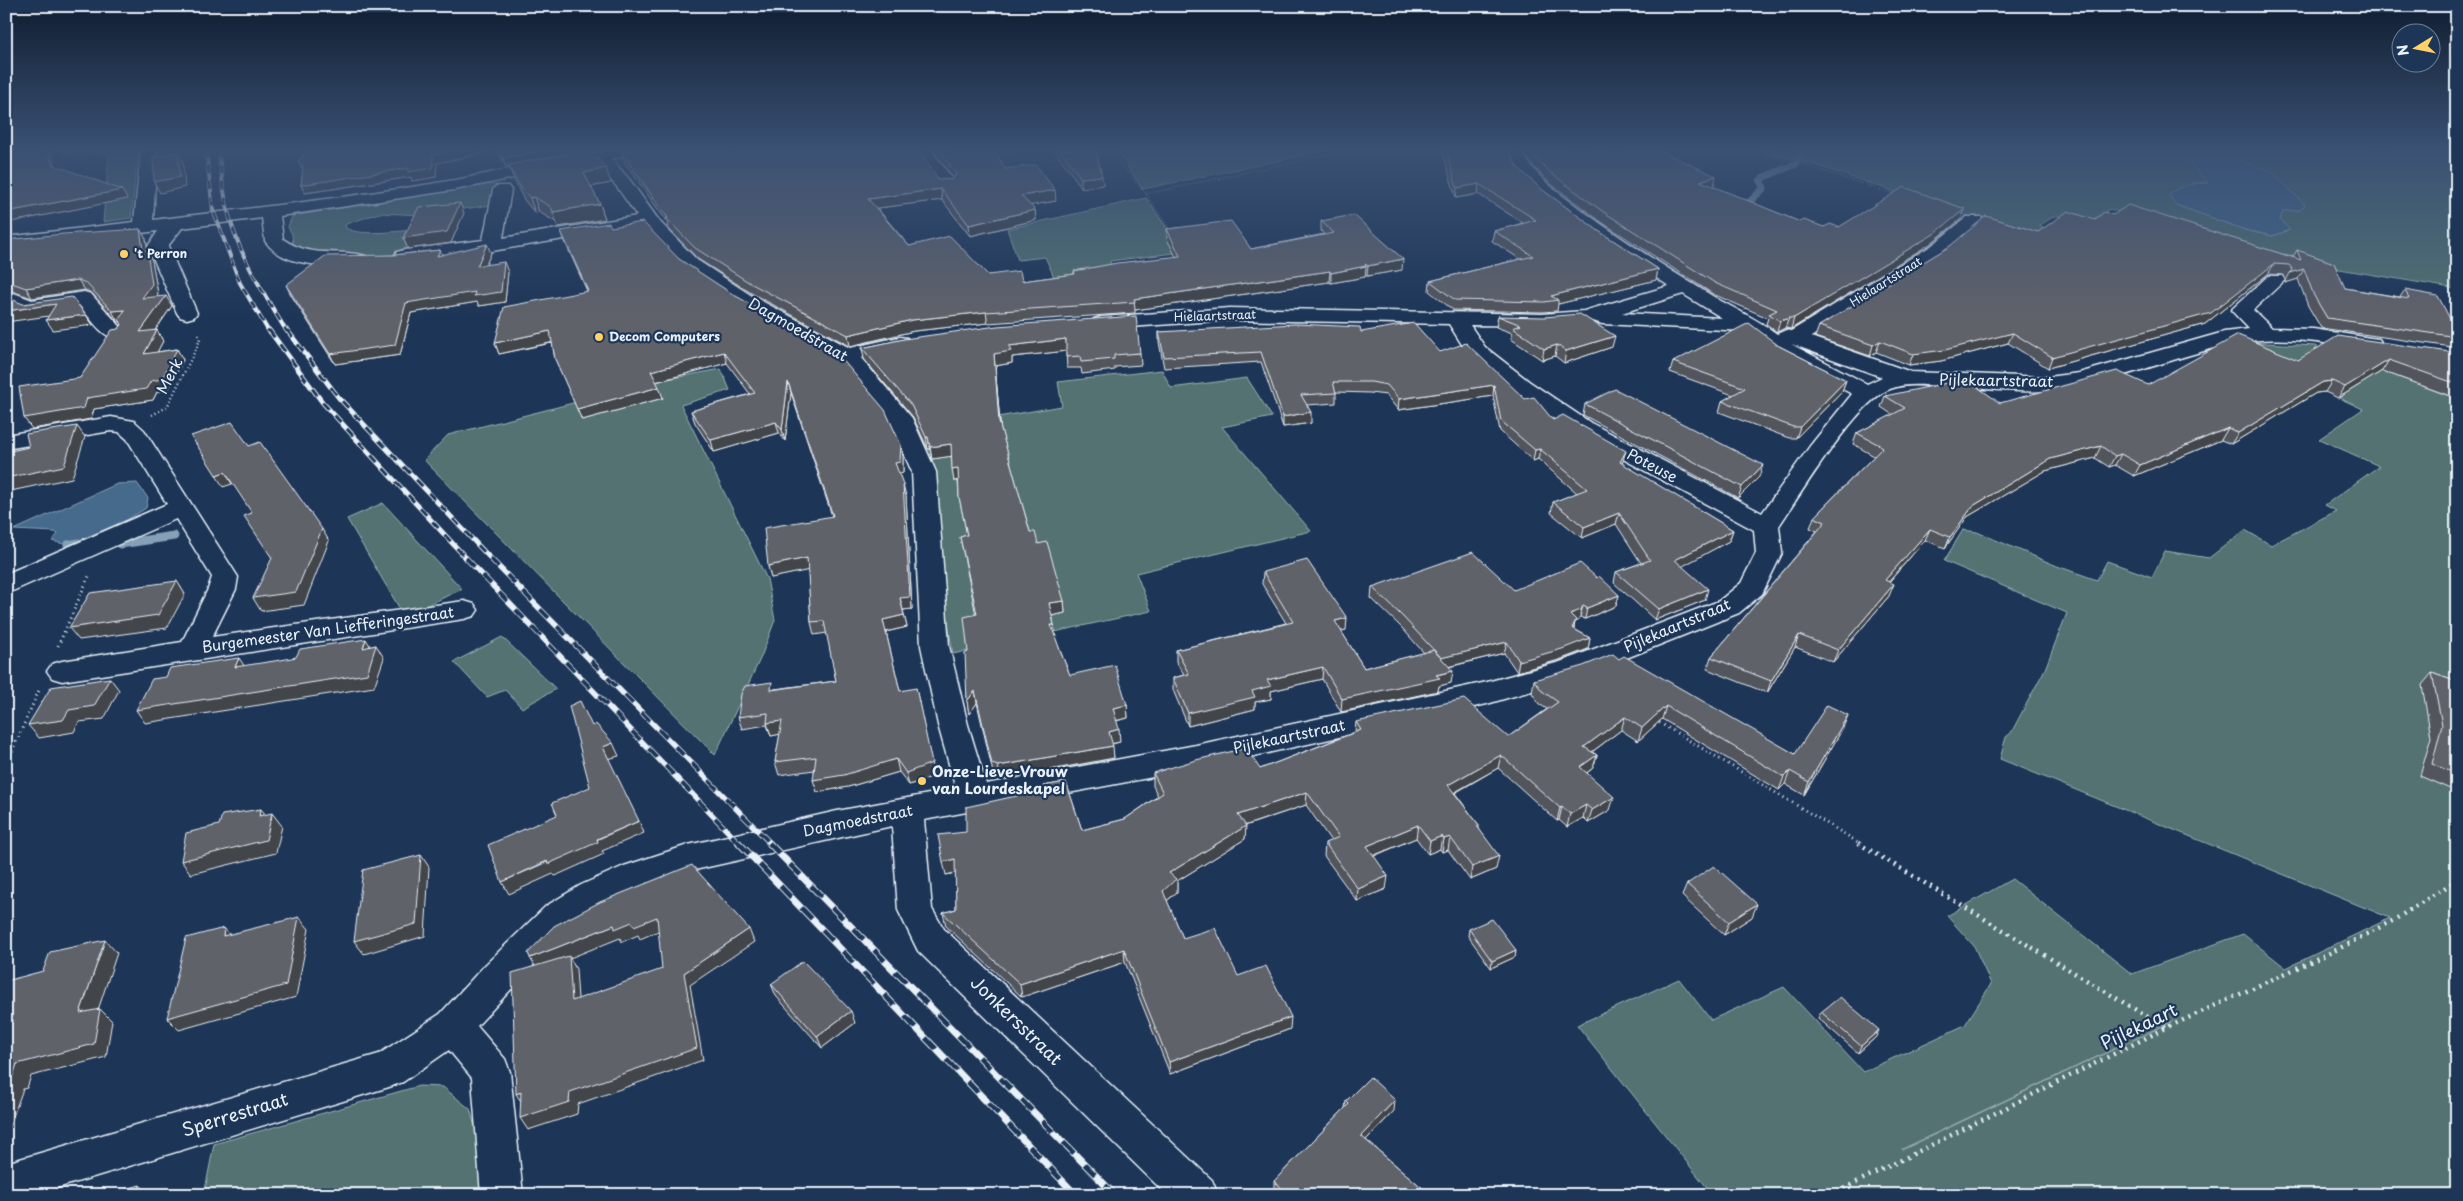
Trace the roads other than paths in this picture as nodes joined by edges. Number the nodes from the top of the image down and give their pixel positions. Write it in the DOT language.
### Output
graph roads {
  1 [pos="145,206"];
  2 [pos="311,206"];
  3 [pos="499,206"];
  4 [pos="640,206"];
  5 [pos="1565,206"];
  6 [pos="270,212"];
  7 [pos="650,219"];
  8 [pos="1974,221"];
  9 [pos="175,224"];
  10 [pos="143,228"];
  11 [pos="6,243"];
  12 [pos="492,245"];
  13 [pos="2275,280"];
  14 [pos="1686,287"];
  15 [pos="6,296"];
  16 [pos="188,313"];
  17 [pos="1586,317"];
  18 [pos="1455,318"];
  19 [pos="1085,324"];
  20 [pos="1752,325"];
  21 [pos="116,334"];
  22 [pos="2266,334"];
  23 [pos="1794,338"];
  24 [pos="914,339"];
  25 [pos="2390,347"];
  26 [pos="847,355"];
  27 [pos="1909,379"];
  28 [pos="1867,393"];
  29 [pos="6,442"];
  30 [pos="180,508"];
  31 [pos="1766,526"];
  32 [pos="6,585"];
  33 [pos="464,610"];
  34 [pos="192,650"];
  35 [pos="62,671"];
  36 [pos="974,798"];
  37 [pos="907,812"];
  38 [pos="453,1026"];
  39 [pos="6,1183"];
  40 [pos="502,1195"];
  41 [pos="1197,1195"];
  1 -- 10 [label="street"];
  2 -- 6 [label="street"];
  3 -- 12 [label="street"];
  4 -- 7 [label="street, Dagmoedstraat"];
  5 -- 14 [label="street"];
  6 -- 9 [label="street"];
  6 -- 12 [label="street"];
  7 -- 12 [label="street"];
  7 -- 26 [label="street, Dagmoedstraat"];
  8 -- 23 [label="street, Hielaartstraat"];
  9 -- 10 [label="street"];
  9 -- 16 [label="street"];
  10 -- 11 [label="street"];
  13 -- 22 [label="street"];
  14 -- 17 [label="street, Hielaartstraat"];
  14 -- 20 [label="street, Hielaartstraat"];
  15 -- 21 [label="street"];
  17 -- 18 [label="street, Hielaartstraat"];
  17 -- 20 [label="street, Hielaartstraat"];
  18 -- 19 [label="street, Hielaartstraat"];
  18 -- 31 [label="street, Poteuse"];
  20 -- 23 [label="street, Hielaartstraat"];
  20 -- 28 [label="street, Hielaartstraat"];
  22 -- 25 [label="street, Pijlekaartstraat"];
  22 -- 27 [label="street, Pijlekaartstraat"];
  23 -- 27 [label="street, Hielaartstraat"];
  24 -- 26 [label="street"];
  26 -- 36 [label="street, Dagmoedstraat"];
  27 -- 28 [label="street, Pijlekaartstraat"];
  28 -- 31 [label="street, Pijlekaartstraat"];
  29 -- 30 [label="street, Burgemeester Van Liefferingestraat"];
  30 -- 32 [label="street"];
  30 -- 34 [label="street, Burgemeester Van Liefferingestraat"];
  31 -- 36 [label="street, Pijlekaartstraat"];
  33 -- 34 [label="street, Burgemeester Van Liefferingestraat"];
  34 -- 35 [label="street, Burgemeester Van Liefferingestraat"];
  36 -- 37 [label="street, Dagmoedstraat"];
  37 -- 38 [label="street, Dagmoedstraat"];
  37 -- 41 [label="street, Jonkersstraat"];
  38 -- 39 [label="street, Sperrestraat"];
  38 -- 40 [label="street"];
}
